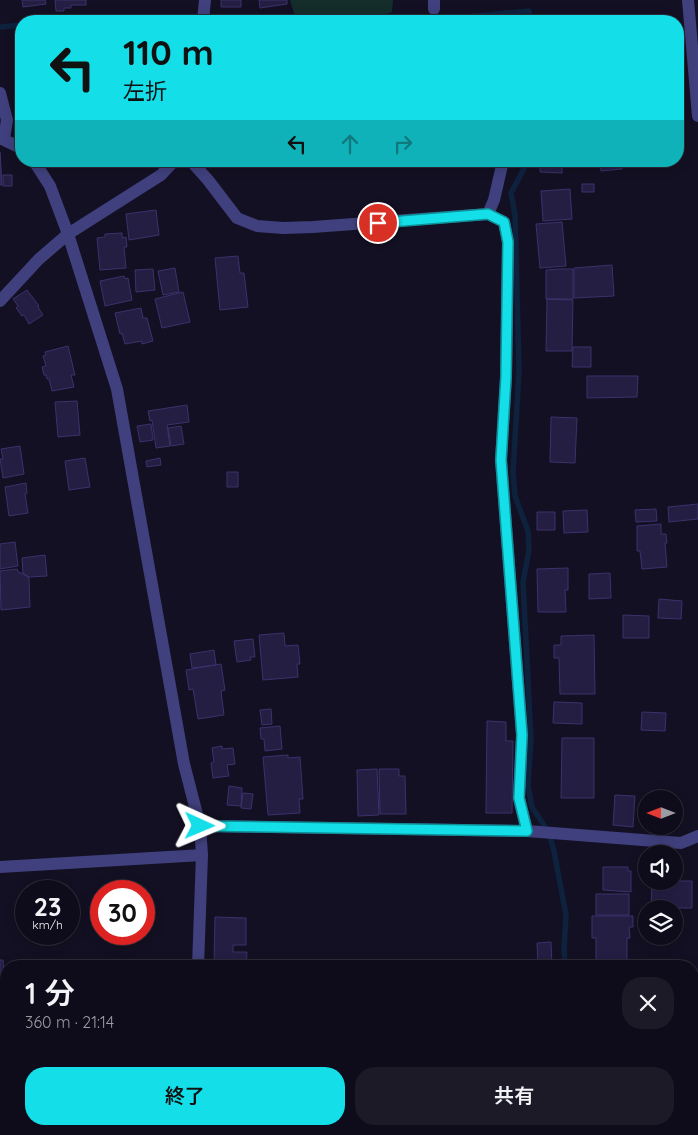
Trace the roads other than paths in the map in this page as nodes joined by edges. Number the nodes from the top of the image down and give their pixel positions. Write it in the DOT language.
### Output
graph roads {
  1 [pos="205,0"];
  2 [pos="688,0"];
  3 [pos="204,15"];
  4 [pos="0,93"];
  5 [pos="698,116"];
  6 [pos="2,138"];
  7 [pos="15,145"];
  8 [pos="38,167"];
  9 [pos="168,167"];
  10 [pos="196,167"];
  11 [pos="501,167"];
  12 [pos="488,214"];
  13 [pos="68,234"];
  14 [pos="0,301"];
  15 [pos="200,826"];
  16 [pos="527,831"];
  17 [pos="698,836"];
  18 [pos="202,855"];
  19 [pos="0,867"];
  20 [pos="198,960"];
  1 -- 3 [label="street"];
  2 -- 5 [label="street"];
  4 -- 6 [label="street"];
  6 -- 7 [label="street"];
  8 -- 13 [label="street"];
  9 -- 13 [label="street"];
  10 -- 12 [label="street"];
  11 -- 12 [label="street"];
  12 -- 16 [label="street"];
  13 -- 14 [label="street"];
  13 -- 15 [label="street"];
  15 -- 16 [label="street"];
  15 -- 18 [label="street"];
  16 -- 17 [label="street"];
  18 -- 19 [label="street"];
  18 -- 20 [label="street"];
}
